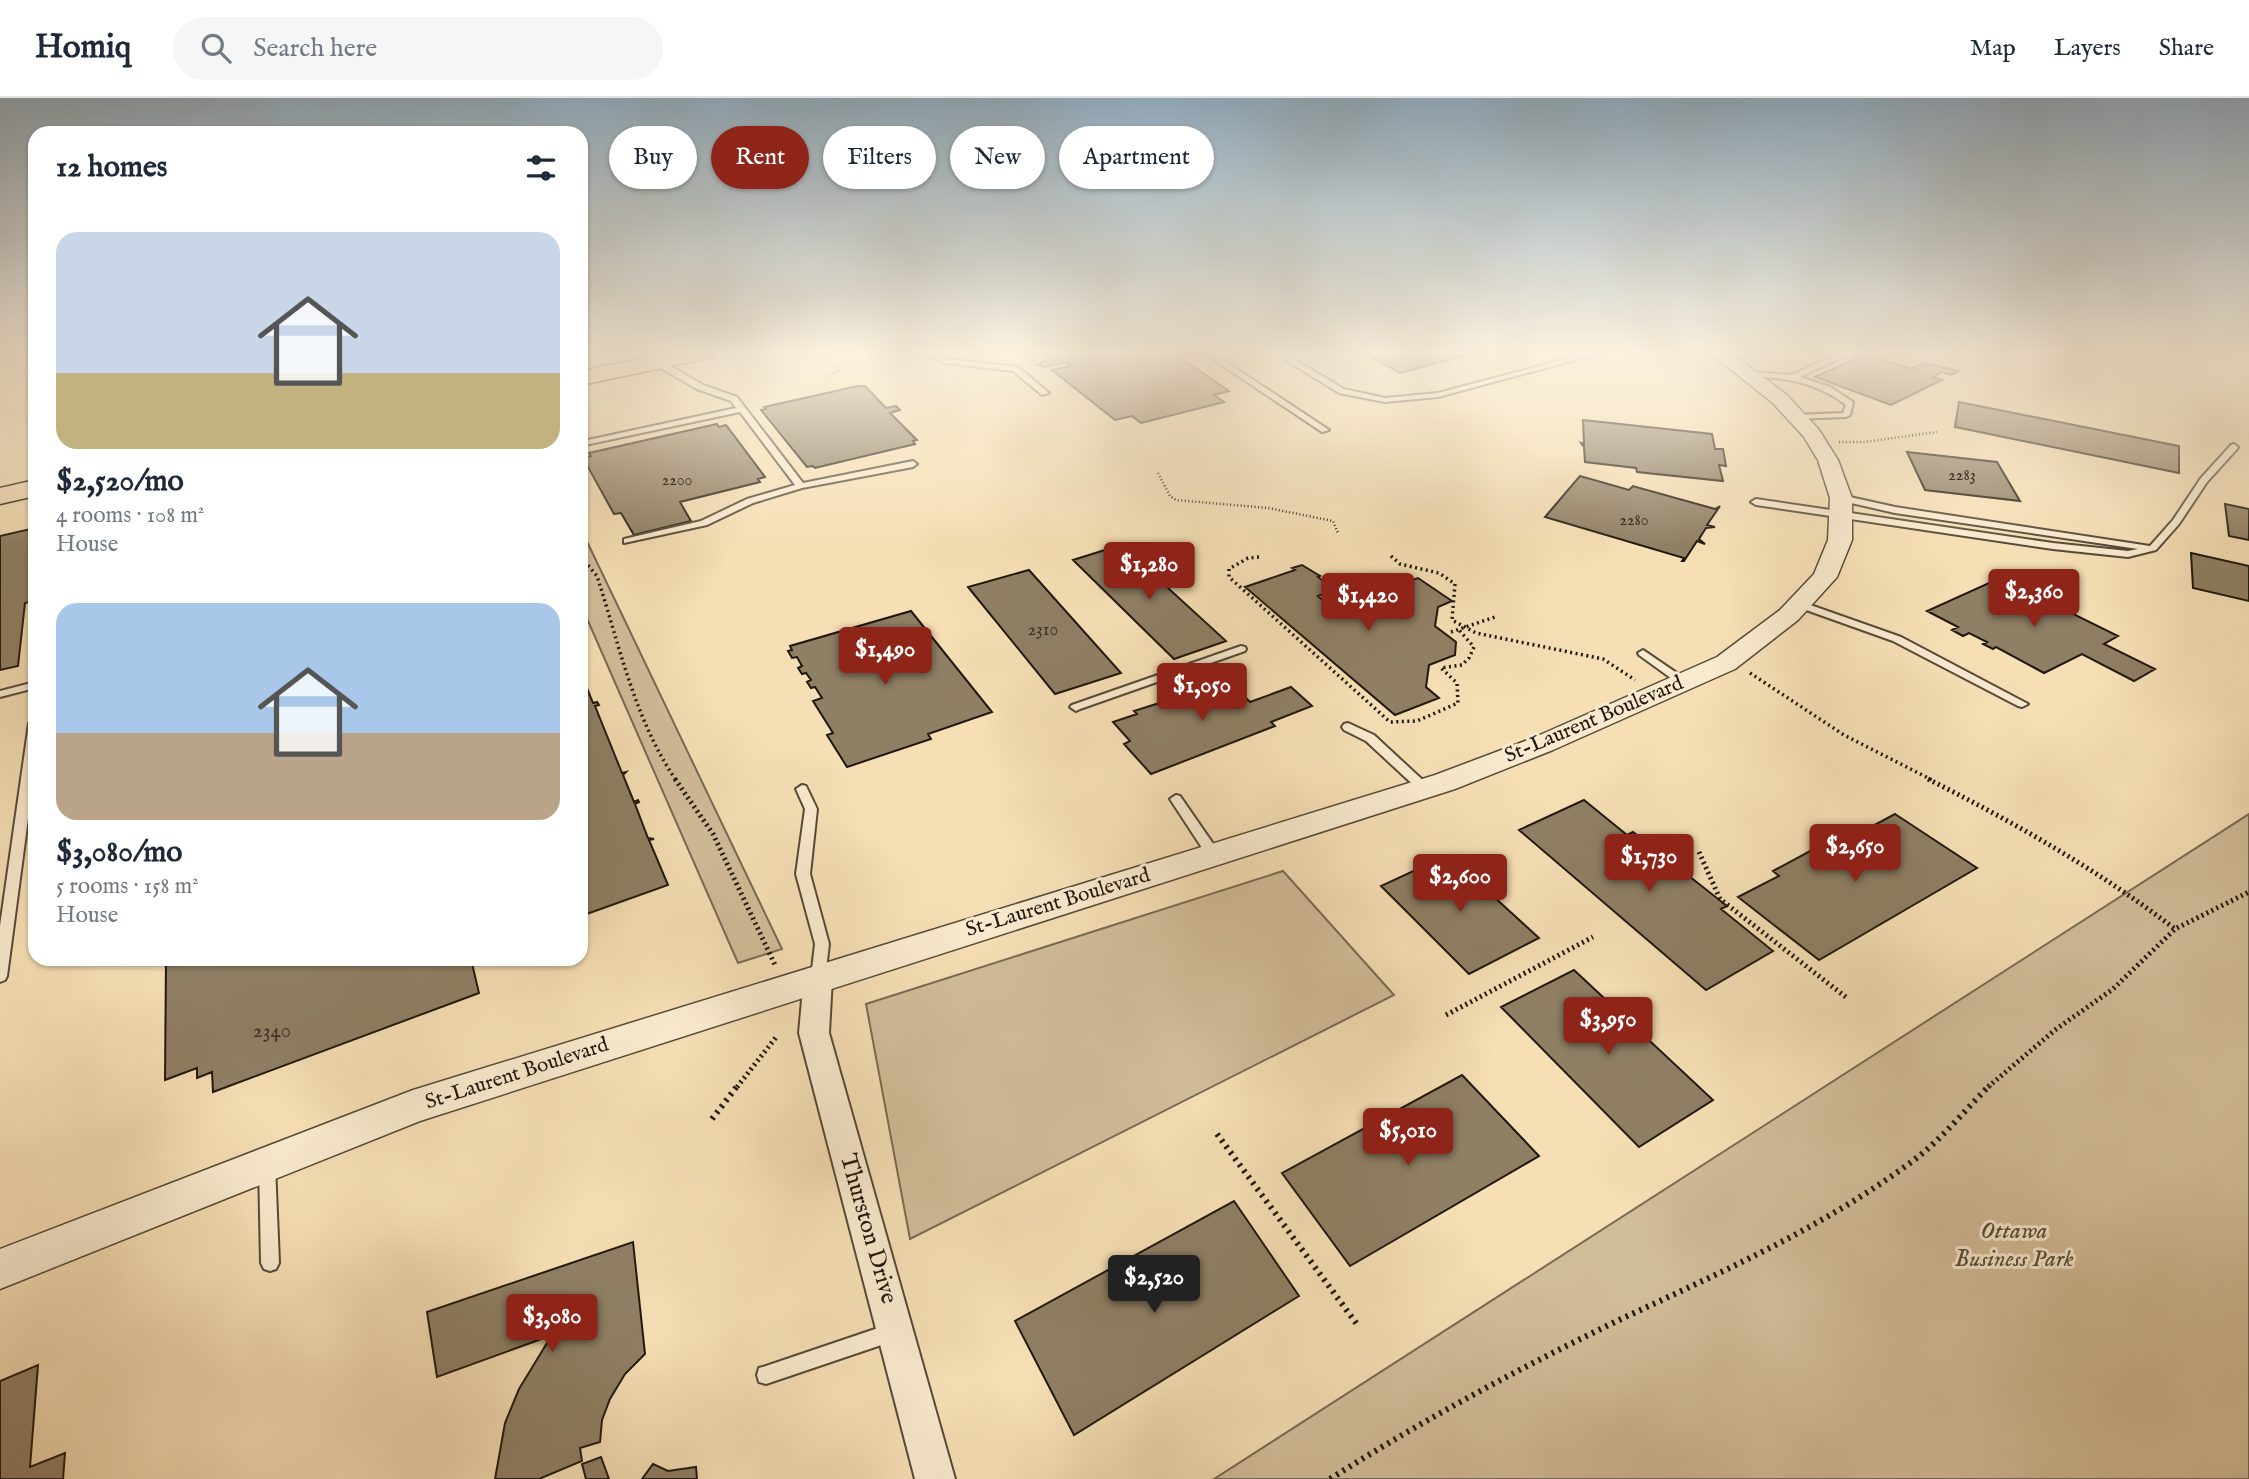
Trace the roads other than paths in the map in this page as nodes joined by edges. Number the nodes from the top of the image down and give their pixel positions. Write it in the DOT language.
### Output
graph roads {
  1 [pos="707,416"];
  2 [pos="747,416"];
  3 [pos="1306,416"];
  4 [pos="1811,416"];
  5 [pos="1797,417"];
  6 [pos="1325,429"];
  7 [pos="588,443"];
  8 [pos="2234,447"];
  9 [pos="913,464"];
  10 [pos="28,476"];
  11 [pos="0,482"];
  12 [pos="801,486"];
  13 [pos="28,489"];
  14 [pos="0,495"];
  15 [pos="1756,502"];
  16 [pos="1841,507"];
  17 [pos="627,541"];
  18 [pos="2153,548"];
  19 [pos="1799,604"];
  20 [pos="1241,649"];
  21 [pos="1643,653"];
  22 [pos="1683,682"];
  23 [pos="28,687"];
  24 [pos="0,694"];
  25 [pos="2022,704"];
  26 [pos="1076,707"];
  27 [pos="1348,727"];
  28 [pos="28,774"];
  29 [pos="1424,788"];
  30 [pos="802,789"];
  31 [pos="1176,799"];
  32 [pos="1213,855"];
  33 [pos="0,976"];
  34 [pos="818,978"];
  35 [pos="267,1163"];
  36 [pos="270,1263"];
  37 [pos="0,1269"];
  38 [pos="897,1331"];
  39 [pos="766,1375"];
  40 [pos="934,1479"];
  1 -- 7 [label="lane"];
  2 -- 12 [label="lane"];
  3 -- 6 [label="lane"];
  4 -- 5 [label="lane"];
  5 -- 16 [label="street, St-Laurent Boulevard"];
  8 -- 18 [label="lane"];
  9 -- 12 [label="lane"];
  10 -- 11 [label="main road"];
  12 -- 17 [label="lane"];
  13 -- 14 [label="main road"];
  15 -- 16 [label="lane"];
  16 -- 18 [label="lane"];
  16 -- 18 [label="lane"];
  16 -- 19 [label="street, St-Laurent Boulevard"];
  19 -- 22 [label="street, St-Laurent Boulevard"];
  19 -- 25 [label="lane"];
  20 -- 26 [label="lane"];
  21 -- 22 [label="lane"];
  22 -- 29 [label="street, St-Laurent Boulevard"];
  23 -- 24 [label="lane"];
  27 -- 29 [label="lane"];
  28 -- 33 [label="lane"];
  29 -- 32 [label="street, St-Laurent Boulevard"];
  30 -- 34 [label="lane"];
  31 -- 32 [label="lane"];
  32 -- 34 [label="street, St-Laurent Boulevard"];
  34 -- 35 [label="street, St-Laurent Boulevard"];
  34 -- 38 [label="street, Thurston Drive"];
  35 -- 36 [label="lane"];
  35 -- 37 [label="street, St-Laurent Boulevard"];
  38 -- 39 [label="lane"];
  38 -- 40 [label="street, Thurston Drive"];
}
